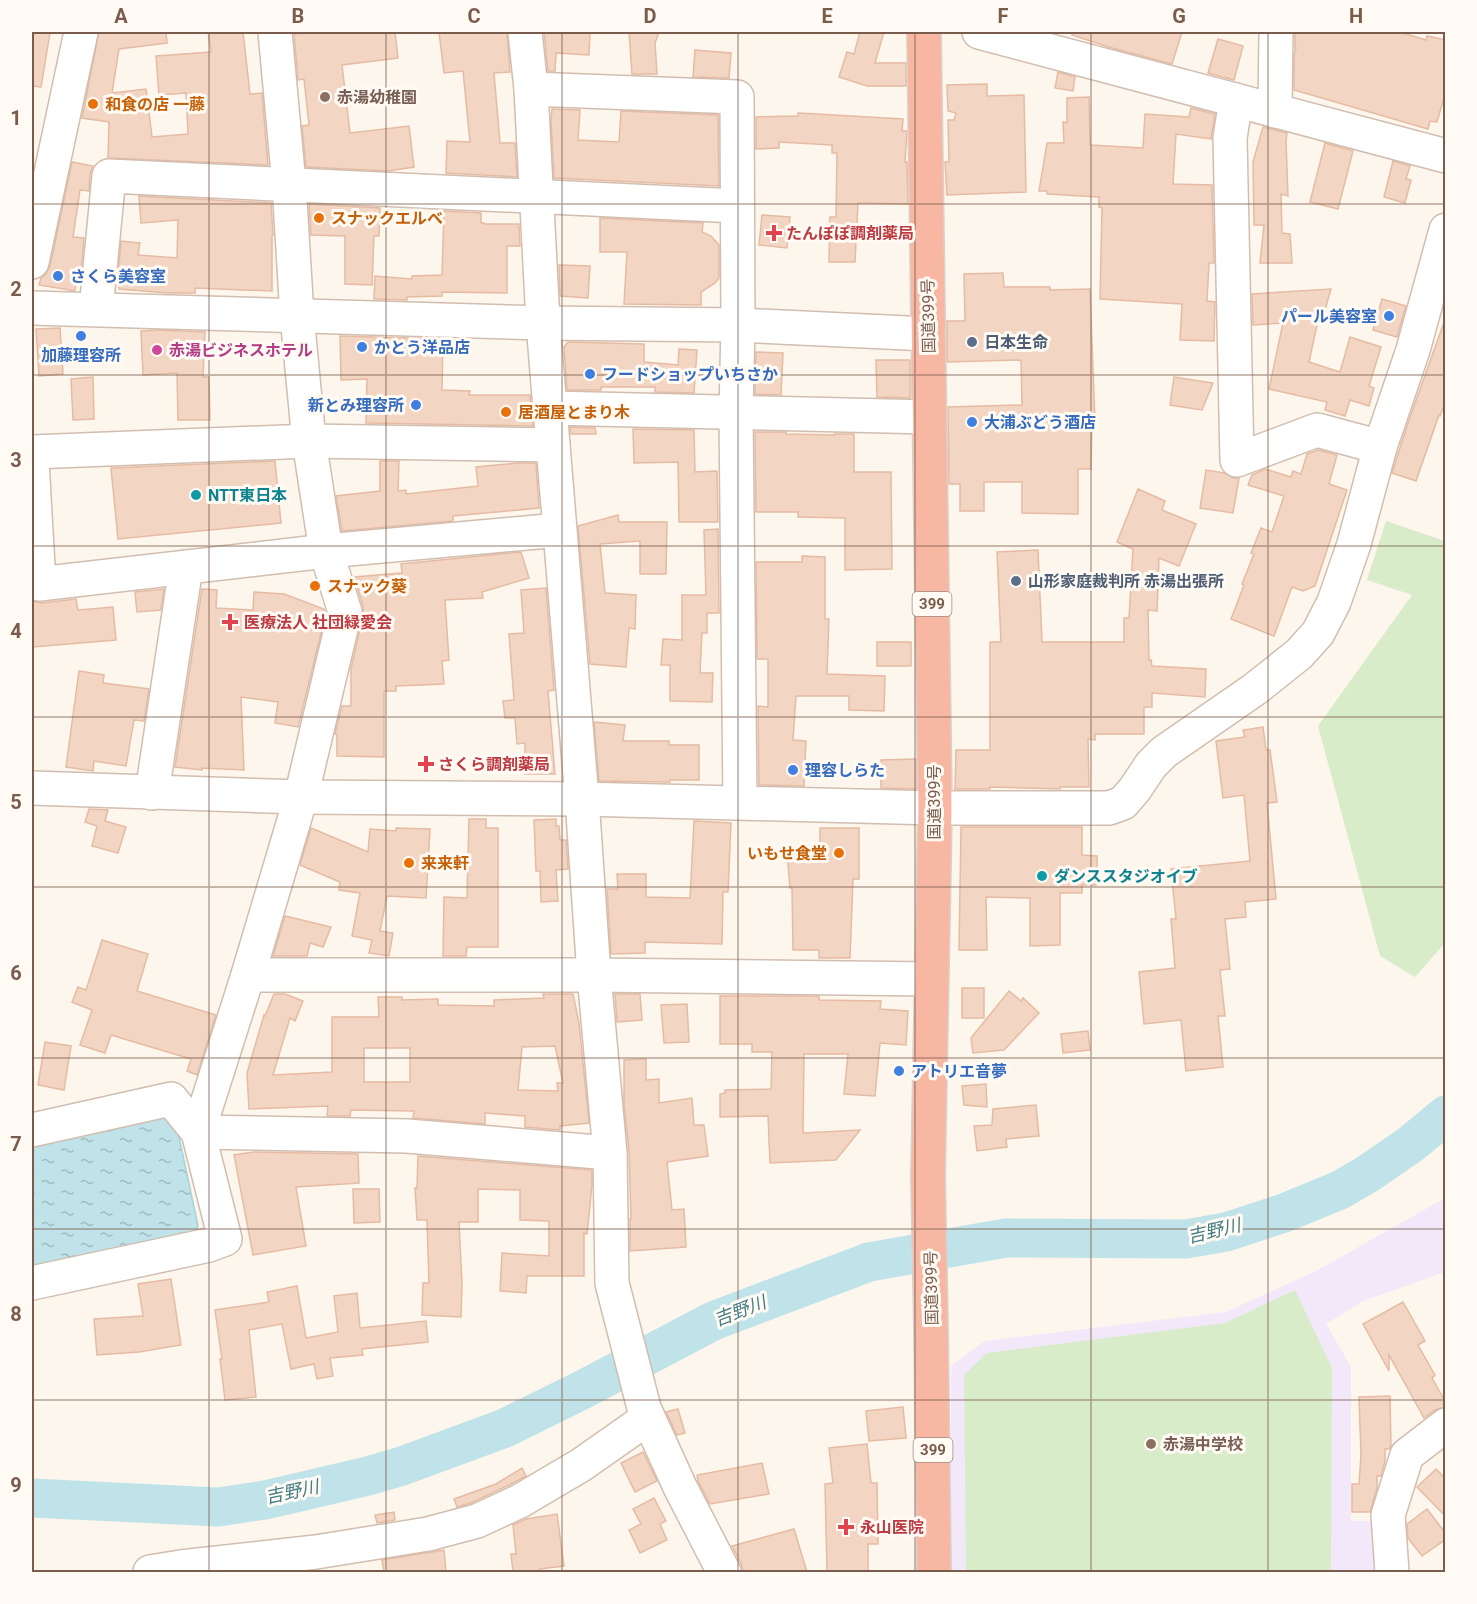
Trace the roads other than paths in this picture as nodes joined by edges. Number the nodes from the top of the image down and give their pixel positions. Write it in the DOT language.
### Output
graph roads {
  1 [pos="81,32"];
  2 [pos="275,32"];
  3 [pos="525,32"];
  4 [pos="924,32"];
  5 [pos="979,32"];
  6 [pos="1276,32"];
  7 [pos="531,89"];
  8 [pos="1236,100"];
  9 [pos="1275,111"];
  10 [pos="44,142"];
  11 [pos="1446,156"];
  12 [pos="289,184"];
  13 [pos="536,196"];
  14 [pos="737,206"];
  15 [pos="1446,230"];
  16 [pos="32,262"];
  17 [pos="32,308"];
  18 [pos="96,309"];
  19 [pos="297,316"];
  20 [pos="543,323"];
  21 [pos="738,325"];
  22 [pos="928,334"];
  23 [pos="550,408"];
  24 [pos="736,413"];
  25 [pos="929,417"];
  26 [pos="309,441"];
  27 [pos="552,445"];
  28 [pos="1380,447"];
  29 [pos="32,452"];
  30 [pos="32,461"];
  31 [pos="559,530"];
  32 [pos="326,551"];
  33 [pos="186,567"];
  34 [pos="32,788"];
  35 [pos="152,793"];
  36 [pos="301,797"];
  37 [pos="582,799"];
  38 [pos="741,802"];
  39 [pos="935,808"];
  40 [pos="248,975"];
  41 [pos="594,975"];
  42 [pos="931,979"];
  43 [pos="32,1130"];
  44 [pos="198,1132"];
  45 [pos="610,1154"];
  46 [pos="32,1283"];
  47 [pos="646,1413"];
  48 [pos="1446,1425"];
  49 [pos="150,1572"];
  50 [pos="724,1572"];
  51 [pos="934,1572"];
  52 [pos="1392,1572"];
  1 -- 10 [label="street"];
  2 -- 12 [label="street"];
  3 -- 7 [label="street"];
  4 -- 22 [label="highway, 国道399号 / 399"];
  5 -- 8 [label="street"];
  6 -- 9 [label="street"];
  7 -- 13 [label="street"];
  7 -- 14 [label="street"];
  8 -- 9 [label="street"];
  8 -- 28 [label="street"];
  9 -- 11 [label="street"];
  10 -- 16 [label="street"];
  12 -- 13 [label="street"];
  12 -- 18 [label="street"];
  12 -- 19 [label="street"];
  13 -- 14 [label="street"];
  13 -- 20 [label="street"];
  14 -- 21 [label="street"];
  15 -- 28 [label="street"];
  17 -- 18 [label="street"];
  18 -- 19 [label="street"];
  19 -- 20 [label="street"];
  19 -- 26 [label="street"];
  20 -- 21 [label="street"];
  20 -- 23 [label="street"];
  21 -- 22 [label="street"];
  21 -- 24 [label="street"];
  22 -- 25 [label="highway, 国道399号 / 399"];
  23 -- 24 [label="street"];
  23 -- 27 [label="street"];
  24 -- 25 [label="street"];
  24 -- 38 [label="street"];
  25 -- 39 [label="highway, 国道399号 / 399"];
  26 -- 27 [label="street"];
  26 -- 29 [label="street"];
  26 -- 32 [label="street"];
  27 -- 31 [label="street"];
  28 -- 39 [label="street"];
  30 -- 33 [label="street"];
  31 -- 32 [label="street"];
  31 -- 37 [label="street"];
  32 -- 33 [label="street"];
  32 -- 36 [label="street"];
  33 -- 35 [label="street"];
  34 -- 35 [label="street"];
  35 -- 36 [label="street"];
  36 -- 37 [label="street"];
  36 -- 40 [label="street"];
  37 -- 38 [label="street"];
  37 -- 41 [label="street"];
  38 -- 39 [label="street"];
  39 -- 42 [label="highway, 国道399号 / 399"];
  40 -- 41 [label="street"];
  40 -- 44 [label="street"];
  41 -- 42 [label="street"];
  41 -- 45 [label="street"];
  42 -- 51 [label="highway, 国道399号 / 399"];
  43 -- 44 [label="street"];
  44 -- 45 [label="street"];
  44 -- 46 [label="street"];
  45 -- 47 [label="street"];
  47 -- 49 [label="street"];
  47 -- 50 [label="street"];
  48 -- 52 [label="street"];
}
